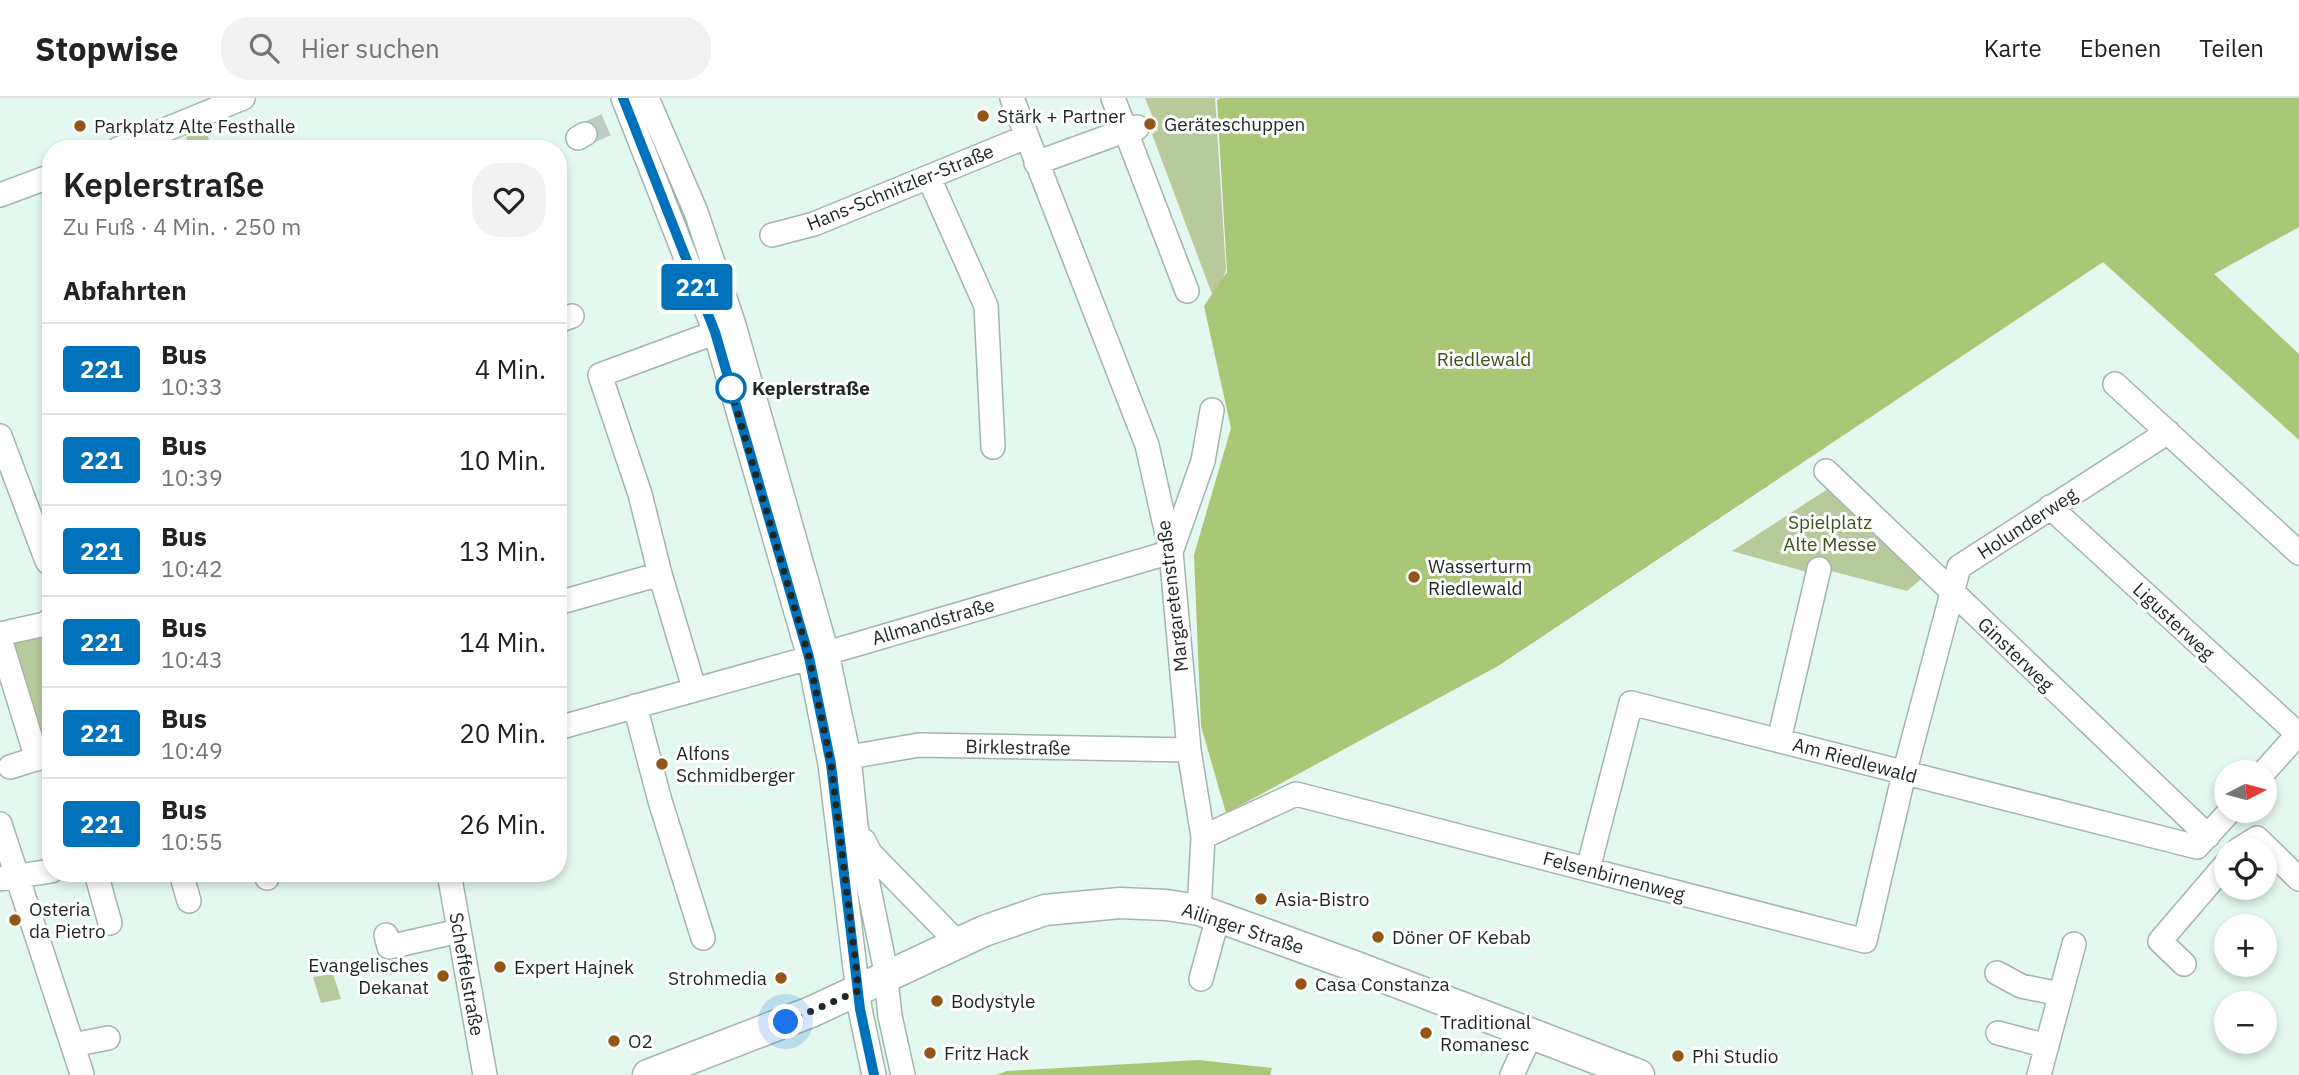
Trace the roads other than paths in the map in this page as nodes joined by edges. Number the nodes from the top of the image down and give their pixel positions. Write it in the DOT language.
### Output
graph roads {
  1 [pos="243,98"];
  2 [pos="1012,98"];
  3 [pos="1113,98"];
  4 [pos="206,104"];
  5 [pos="638,106"];
  6 [pos="1124,131"];
  7 [pos="1026,137"];
  8 [pos="136,140"];
  9 [pos="1036,163"];
  10 [pos="929,178"];
  11 [pos="1157,178"];
  12 [pos="42,179"];
  13 [pos="0,195"];
  14 [pos="772,235"];
  15 [pos="1187,291"];
  16 [pos="725,329"];
  17 [pos="2115,384"];
  18 [pos="1212,410"];
  19 [pos="2168,432"];
  20 [pos="0,436"];
  21 [pos="993,447"];
  22 [pos="1826,471"];
  23 [pos="7,474"];
  24 [pos="2050,507"];
  25 [pos="42,551"];
  26 [pos="1171,552"];
  27 [pos="2299,553"];
  28 [pos="1819,569"];
  29 [pos="660,574"];
  30 [pos="1952,594"];
  31 [pos="567,600"];
  32 [pos="42,625"];
  33 [pos="0,634"];
  34 [pos="0,639"];
  35 [pos="818,655"];
  36 [pos="694,688"];
  37 [pos="635,706"];
  38 [pos="567,725"];
  39 [pos="2298,734"];
  40 [pos="1779,740"];
  41 [pos="1189,750"];
  42 [pos="42,752"];
  43 [pos="849,757"];
  44 [pos="42,758"];
  45 [pos="2275,760"];
  46 [pos="10,767"];
  47 [pos="1904,774"];
  48 [pos="2220,823"];
  49 [pos="0,824"];
  50 [pos="856,826"];
  51 [pos="2208,836"];
  52 [pos="1203,837"];
  53 [pos="2277,858"];
  54 [pos="1588,869"];
  55 [pos="42,872"];
  56 [pos="9,877"];
  57 [pos="2214,878"];
  58 [pos="2299,879"];
  59 [pos="99,882"];
  60 [pos="184,882"];
  61 [pos="451,882"];
  62 [pos="189,901"];
  63 [pos="1208,913"];
  64 [pos="110,923"];
  65 [pos="459,931"];
  66 [pos="386,935"];
  67 [pos="703,937"];
  68 [pos="957,943"];
  69 [pos="2074,944"];
  70 [pos="2184,964"];
  71 [pos="1997,973"];
  72 [pos="885,978"];
  73 [pos="1201,979"];
  74 [pos="858,991"];
  75 [pos="2060,994"];
  76 [pos="101,1031"];
  77 [pos="1532,1032"];
  78 [pos="1998,1033"];
  79 [pos="71,1039"];
  80 [pos="2047,1046"];
  81 [pos="82,1074"];
  82 [pos="485,1075"];
  83 [pos="648,1075"];
  84 [pos="874,1075"];
  85 [pos="904,1075"];
  86 [pos="1511,1075"];
  87 [pos="1639,1075"];
  88 [pos="2039,1075"];
  1 -- 4 [label="street"];
  2 -- 7 [label="street, Margaretenstraße"];
  3 -- 6 [label="street"];
  4 -- 8 [label="street"];
  5 -- 16 [label="street"];
  6 -- 9 [label="street"];
  6 -- 11 [label="street"];
  6 -- 15 [label="street"];
  7 -- 9 [label="street, Margaretenstraße"];
  7 -- 10 [label="street, Hans-Schnitzler-Straße"];
  9 -- 26 [label="street, Margaretenstraße"];
  10 -- 14 [label="street, Hans-Schnitzler-Straße"];
  10 -- 21 [label="street"];
  12 -- 13 [label="street"];
  16 -- 29 [label="street"];
  16 -- 35 [label="street"];
  17 -- 19 [label="street"];
  18 -- 26 [label="street"];
  19 -- 24 [label="street, Holunderweg"];
  19 -- 27 [label="street"];
  20 -- 23 [label="street"];
  22 -- 30 [label="street, Ginsterweg"];
  23 -- 25 [label="street"];
  24 -- 30 [label="street, Holunderweg"];
  24 -- 39 [label="street, Ligusterweg"];
  26 -- 35 [label="street, Allmandstraße"];
  26 -- 41 [label="street, Margaretenstraße"];
  28 -- 40 [label="street"];
  29 -- 31 [label="street"];
  29 -- 36 [label="street"];
  30 -- 47 [label="street, Holunderweg"];
  30 -- 51 [label="street, Ginsterweg"];
  32 -- 33 [label="street"];
  34 -- 42 [label="street"];
  35 -- 36 [label="street, Allmandstraße"];
  35 -- 43 [label="street"];
  35 -- 74 [label="street"];
  36 -- 37 [label="street, Allmandstraße"];
  37 -- 38 [label="street, Allmandstraße"];
  37 -- 67 [label="street"];
  39 -- 45 [label="street"];
  40 -- 47 [label="street, Am Riedlewald"];
  40 -- 54 [label="street, Am Riedlewald"];
  41 -- 43 [label="street, Birklestraße"];
  41 -- 52 [label="street, Margaretenstraße"];
  43 -- 50 [label="street"];
  44 -- 46 [label="street"];
  47 -- 51 [label="street, Am Riedlewald"];
  47 -- 54 [label="street, Felsenbirnenweg"];
  48 -- 51 [label="street"];
  49 -- 56 [label="street"];
  50 -- 68 [label="street"];
  50 -- 72 [label="street"];
  52 -- 54 [label="street, Felsenbirnenweg"];
  52 -- 63 [label="street, Margaretenstraße"];
  53 -- 58 [label="street"];
  55 -- 56 [label="street"];
  56 -- 79 [label="street"];
  57 -- 70 [label="street"];
  59 -- 64 [label="street"];
  60 -- 62 [label="street"];
  61 -- 65 [label="street, Scheffelstraße"];
  63 -- 68 [label="main road, Ailinger Straße"];
  63 -- 73 [label="street, Margaretenstraße"];
  63 -- 77 [label="main road, Ailinger Straße"];
  65 -- 66 [label="street"];
  65 -- 82 [label="street, Scheffelstraße"];
  68 -- 72 [label="main road, Ailinger Straße"];
  69 -- 75 [label="street"];
  71 -- 75 [label="street"];
  72 -- 74 [label="main road, Ailinger Straße"];
  72 -- 85 [label="street"];
  74 -- 83 [label="main road, Ailinger Straße"];
  74 -- 84 [label="street"];
  75 -- 80 [label="street"];
  76 -- 79 [label="street"];
  77 -- 86 [label="street"];
  77 -- 87 [label="main road, Ailinger Straße"];
  78 -- 80 [label="street"];
  79 -- 81 [label="street"];
  80 -- 88 [label="street"];
}
